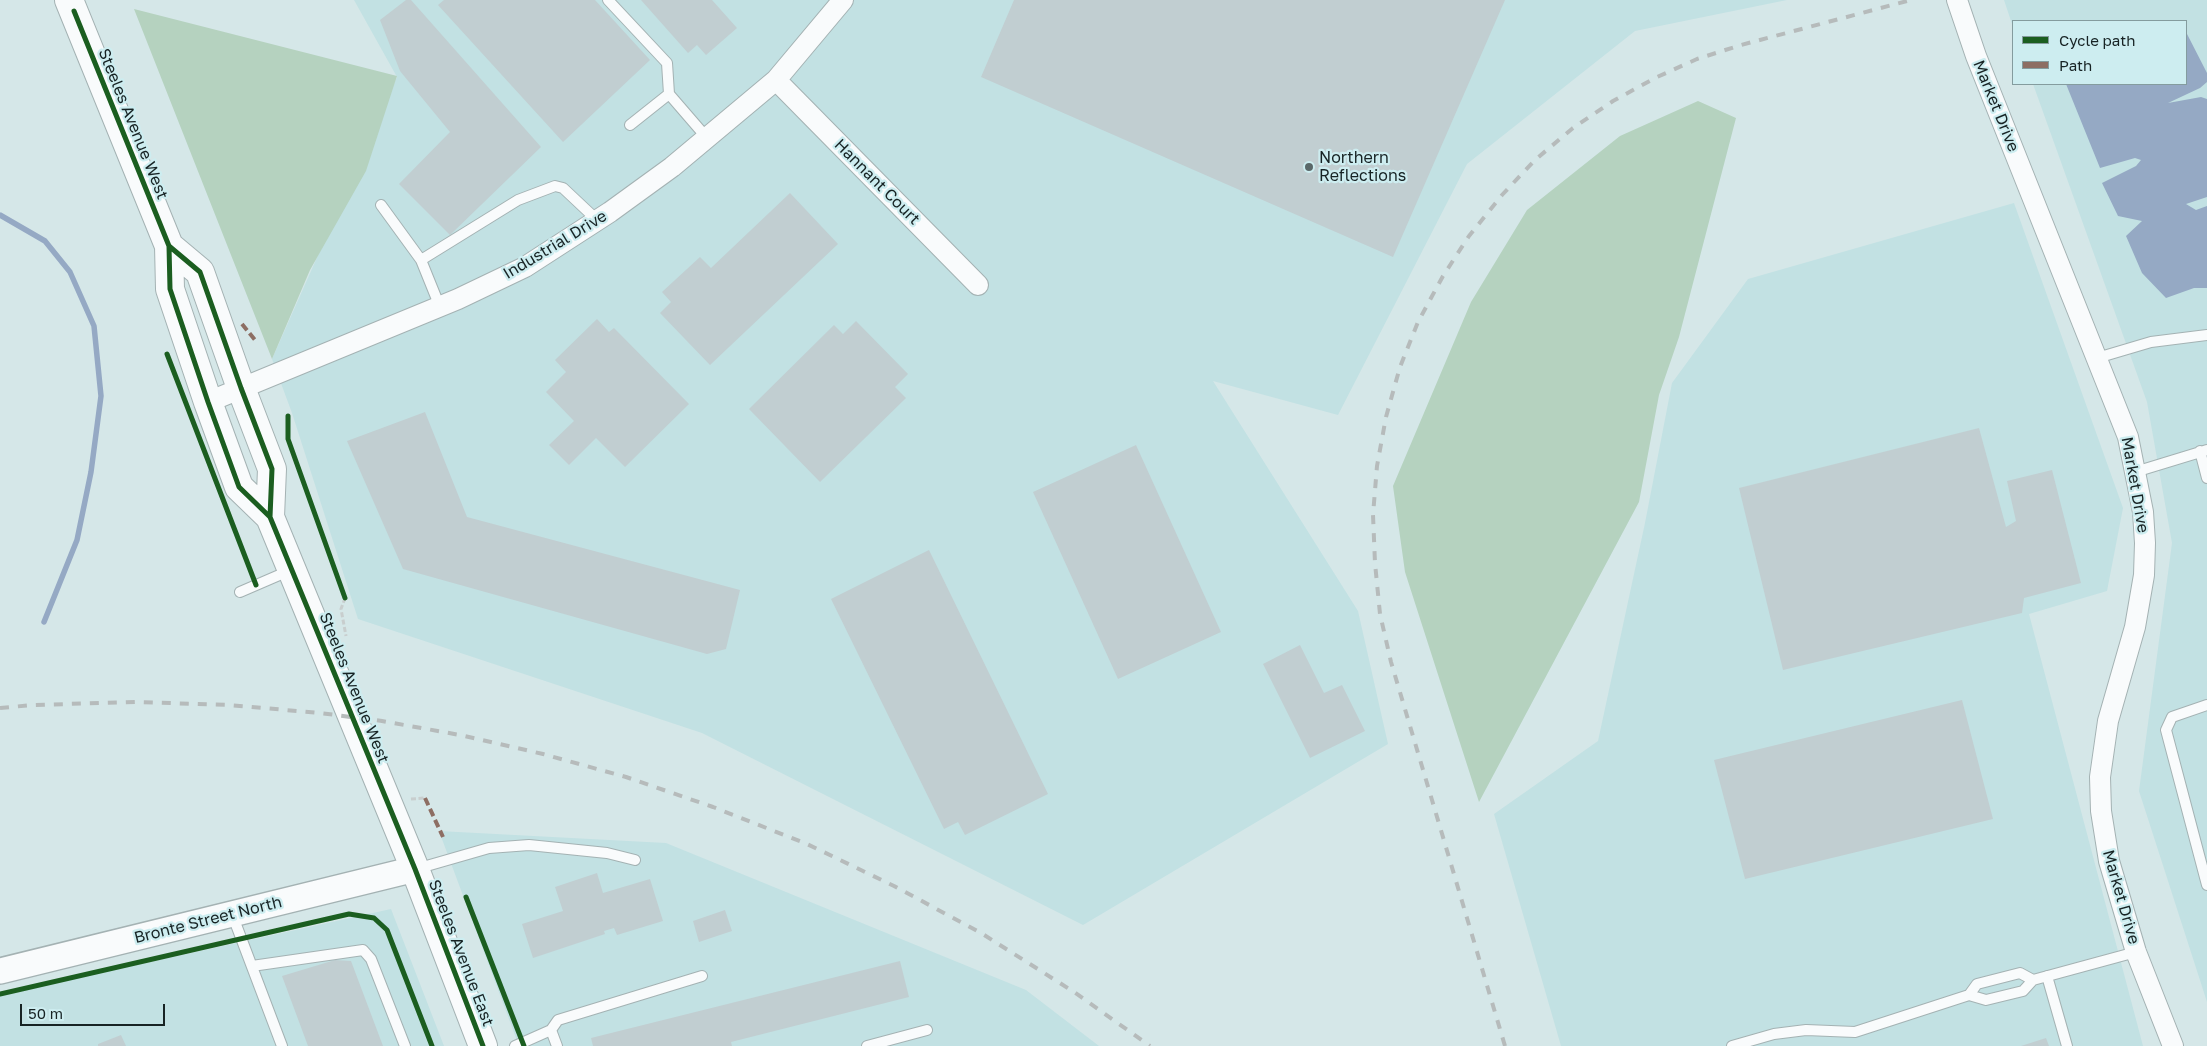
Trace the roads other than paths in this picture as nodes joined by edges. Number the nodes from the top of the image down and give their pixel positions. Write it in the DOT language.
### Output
graph roads {
  1 [pos="69,0"];
  2 [pos="608,0"];
  3 [pos="844,0"];
  4 [pos="1957,0"];
  5 [pos="776,80"];
  6 [pos="669,94"];
  7 [pos="630,125"];
  8 [pos="707,138"];
  9 [pos="381,205"];
  10 [pos="597,220"];
  11 [pos="169,246"];
  12 [pos="421,260"];
  13 [pos="978,285"];
  14 [pos="440,307"];
  15 [pos="2207,335"];
  16 [pos="2096,358"];
  17 [pos="241,388"];
  18 [pos="208,402"];
  19 [pos="2203,451"];
  20 [pos="2135,472"];
  21 [pos="2207,478"];
  22 [pos="270,517"];
  23 [pos="292,570"];
  24 [pos="240,592"];
  25 [pos="2207,705"];
  26 [pos="635,860"];
  27 [pos="415,869"];
  28 [pos="2207,886"];
  29 [pos="232,914"];
  30 [pos="2136,952"];
  31 [pos="252,966"];
  32 [pos="0,970"];
  33 [pos="702,976"];
  34 [pos="2047,976"];
  35 [pos="2033,980"];
  36 [pos="1969,995"];
  37 [pos="551,1030"];
  38 [pos="927,1030"];
  39 [pos="282,1046"];
  40 [pos="405,1046"];
  41 [pos="483,1046"];
  42 [pos="515,1046"];
  43 [pos="557,1046"];
  44 [pos="867,1046"];
  45 [pos="1732,1046"];
  46 [pos="2067,1046"];
  47 [pos="2173,1046"];
  1 -- 11 [label="main road, Steeles Avenue West"];
  2 -- 6 [label="lane"];
  3 -- 5 [label="street, Industrial Drive"];
  4 -- 16 [label="street, Market Drive"];
  5 -- 8 [label="street, Industrial Drive"];
  5 -- 13 [label="street, Hannant Court"];
  6 -- 7 [label="lane"];
  6 -- 8 [label="lane"];
  8 -- 10 [label="street, Industrial Drive"];
  9 -- 12 [label="lane"];
  10 -- 12 [label="lane"];
  10 -- 14 [label="street, Industrial Drive"];
  11 -- 17 [label="main road, Steeles Avenue West"];
  11 -- 18 [label="main road, Steeles Avenue West"];
  12 -- 14 [label="lane"];
  14 -- 17 [label="street, Industrial Drive"];
  15 -- 16 [label="lane"];
  16 -- 20 [label="street, Market Drive"];
  17 -- 18 [label="street, Industrial Drive"];
  17 -- 22 [label="main road, Steeles Avenue West"];
  18 -- 22 [label="main road, Steeles Avenue West"];
  19 -- 20 [label="lane"];
  19 -- 21 [label="lane"];
  20 -- 30 [label="street, Market Drive"];
  22 -- 23 [label="main road, Steeles Avenue West"];
  23 -- 24 [label="lane"];
  23 -- 27 [label="main road, Steeles Avenue West"];
  25 -- 28 [label="lane"];
  26 -- 27 [label="lane"];
  27 -- 29 [label="street, Bronte Street North"];
  27 -- 41 [label="main road, Steeles Avenue East"];
  29 -- 31 [label="lane"];
  29 -- 32 [label="street, Bronte Street North"];
  30 -- 34 [label="lane"];
  30 -- 47 [label="street, Market Drive"];
  31 -- 39 [label="lane"];
  31 -- 40 [label="lane"];
  33 -- 37 [label="lane"];
  34 -- 35 [label="lane"];
  34 -- 46 [label="lane"];
  35 -- 36 [label="lane"];
  35 -- 36 [label="lane"];
  36 -- 45 [label="lane"];
  37 -- 42 [label="lane"];
  37 -- 43 [label="lane"];
  38 -- 44 [label="lane"];
}
